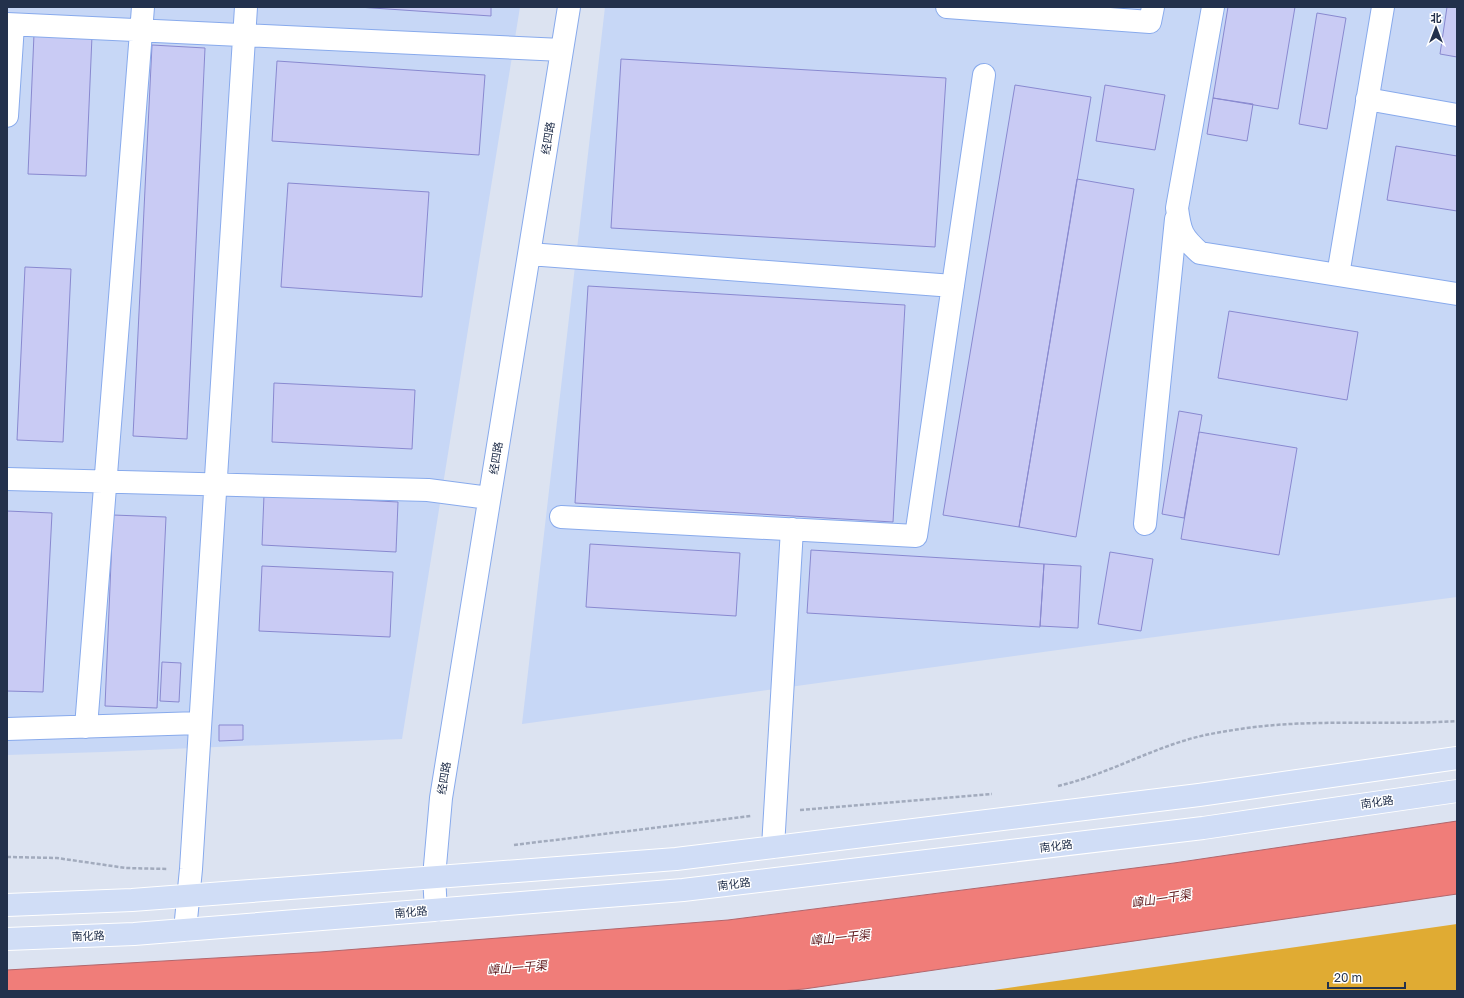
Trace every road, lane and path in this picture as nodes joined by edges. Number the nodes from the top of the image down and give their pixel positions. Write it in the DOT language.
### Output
graph roads {
  1 [pos="143,7"];
  2 [pos="246,7"];
  3 [pos="569,7"];
  4 [pos="947,7"];
  5 [pos="1153,7"];
  6 [pos="1213,7"];
  7 [pos="1383,7"];
  8 [pos="10,24"];
  9 [pos="141,30"];
  10 [pos="245,35"];
  11 [pos="562,50"];
  12 [pos="984,75"];
  13 [pos="1368,99"];
  14 [pos="1457,115"];
  15 [pos="7,116"];
  16 [pos="1177,208"];
  17 [pos="529,254"];
  18 [pos="1338,275"];
  19 [pos="953,286"];
  20 [pos="1457,294"];
  21 [pos="7,479"];
  22 [pos="105,482"];
  23 [pos="216,484"];
  24 [pos="489,498"];
  25 [pos="561,517"];
  26 [pos="1145,524"];
  27 [pos="792,529"];
  28 [pos="1457,721"];
  29 [pos="200,723"];
  30 [pos="86,727"];
  31 [pos="7,729"];
  32 [pos="1457,758"];
  33 [pos="1053,787"];
  34 [pos="1457,791"];
  35 [pos="996,794"];
  36 [pos="775,812"];
  37 [pos="507,846"];
  38 [pos="773,847"];
  39 [pos="7,857"];
  40 [pos="191,870"];
  41 [pos="434,877"];
  42 [pos="189,895"];
  43 [pos="7,905"];
  44 [pos="436,910"];
  45 [pos="185,930"];
  46 [pos="7,939"];
  1 -- 9 [label="street"];
  2 -- 10 [label="street"];
  3 -- 11 [label="street, 经四路"];
  4 -- 5 [label="street"];
  6 -- 16 [label="street"];
  7 -- 13 [label="street"];
  8 -- 9 [label="street"];
  8 -- 15 [label="street"];
  9 -- 10 [label="street"];
  9 -- 22 [label="street"];
  10 -- 11 [label="street"];
  10 -- 23 [label="street"];
  11 -- 17 [label="street, 经四路"];
  12 -- 19 [label="street"];
  13 -- 14 [label="street"];
  13 -- 18 [label="street"];
  16 -- 18 [label="street"];
  16 -- 26 [label="street"];
  17 -- 19 [label="street"];
  17 -- 24 [label="street, 经四路"];
  18 -- 20 [label="street"];
  19 -- 27 [label="street"];
  21 -- 22 [label="street"];
  22 -- 23 [label="street"];
  22 -- 30 [label="street"];
  23 -- 24 [label="street"];
  23 -- 29 [label="street"];
  24 -- 41 [label="street, 经四路"];
  25 -- 27 [label="street"];
  27 -- 36 [label="street"];
  28 -- 33 [label="path"];
  29 -- 30 [label="street"];
  29 -- 40 [label="street"];
  30 -- 31 [label="street"];
  32 -- 38 [label="main road"];
  34 -- 44 [label="main road, 南化路"];
  35 -- 36 [label="path"];
  36 -- 37 [label="path"];
  36 -- 38 [label="street"];
  38 -- 41 [label="main road"];
  39 -- 40 [label="path"];
  40 -- 42 [label="street"];
  41 -- 42 [label="main road"];
  41 -- 44 [label="street, 经四路"];
  42 -- 43 [label="main road"];
  42 -- 45 [label="street"];
  44 -- 45 [label="main road, 南化路"];
  45 -- 46 [label="main road, 南化路"];
}
